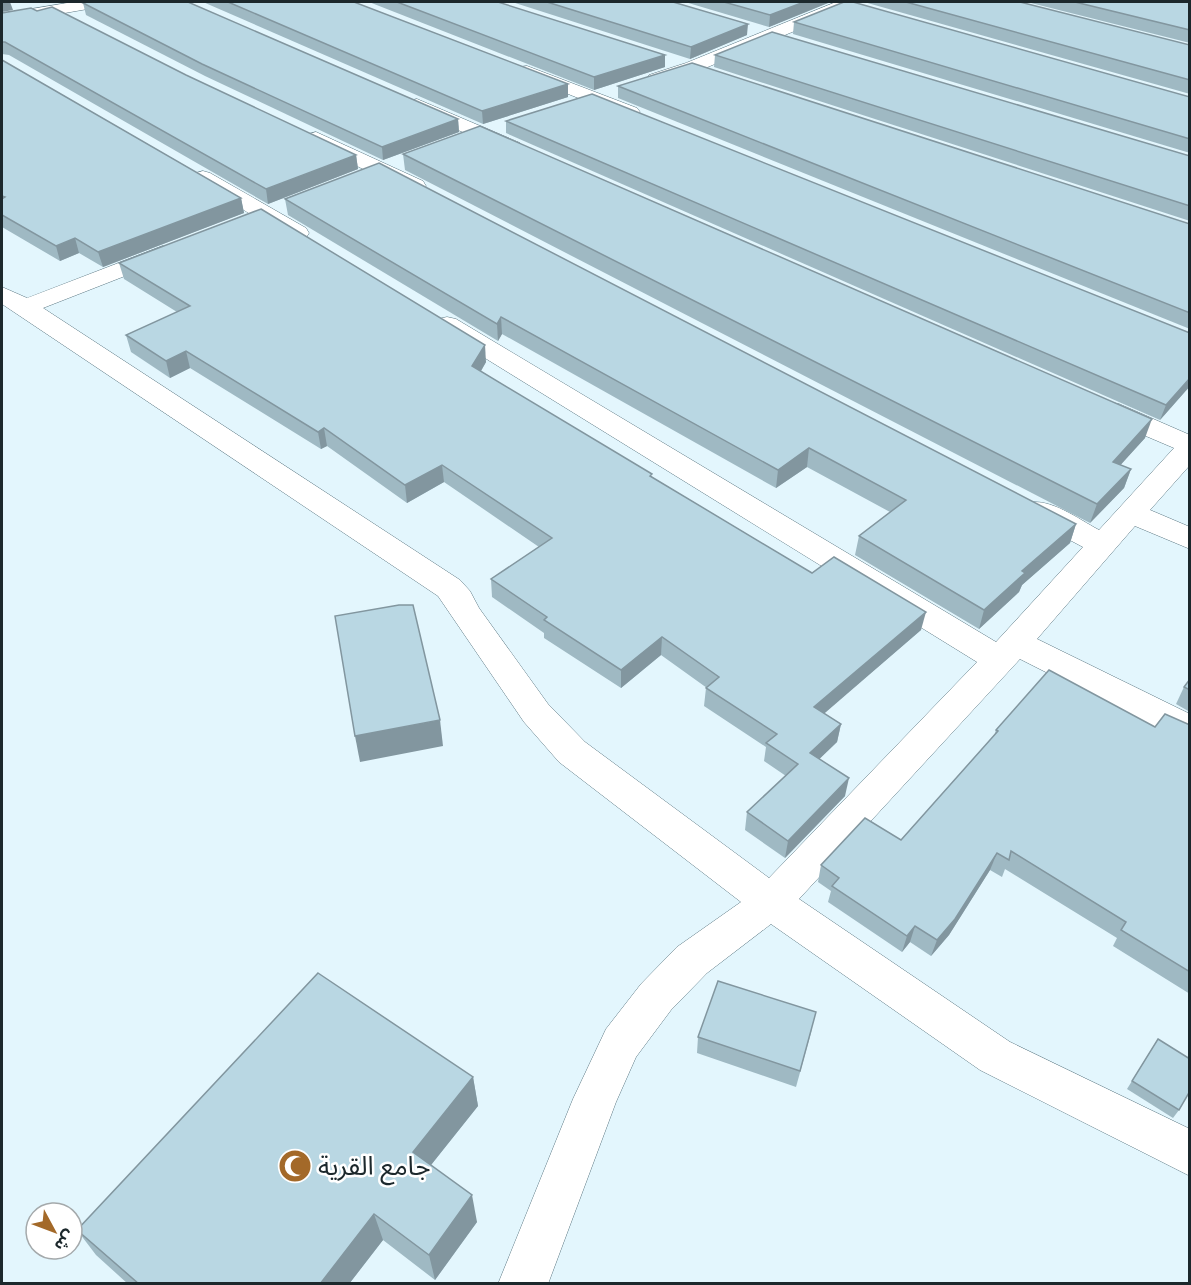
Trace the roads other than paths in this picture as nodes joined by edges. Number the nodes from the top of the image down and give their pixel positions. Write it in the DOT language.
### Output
graph roads {
  1 [pos="99,2"];
  2 [pos="850,4"];
  3 [pos="56,9"];
  4 [pos="2,19"];
  5 [pos="86,25"];
  6 [pos="740,25"];
  7 [pos="772,35"];
  8 [pos="795,42"];
  9 [pos="659,56"];
  10 [pos="511,65"];
  11 [pos="693,67"];
  12 [pos="715,74"];
  13 [pos="393,94"];
  14 [pos="597,99"];
  15 [pos="565,108"];
  16 [pos="651,121"];
  17 [pos="512,124"];
  18 [pos="300,130"];
  19 [pos="481,133"];
  20 [pos="459,141"];
  21 [pos="536,157"];
  22 [pos="404,161"];
  23 [pos="184,166"];
  24 [pos="382,169"];
  25 [pos="350,181"];
  26 [pos="435,196"];
  27 [pos="316,244"];
  28 [pos="178,247"];
  29 [pos="13,301"];
  30 [pos="428,312"];
  31 [pos="1091,402"];
  32 [pos="1190,446"];
  33 [pos="1018,500"];
  34 [pos="1131,513"];
  35 [pos="1190,539"];
  36 [pos="1102,544"];
  37 [pos="1007,651"];
  38 [pos="1190,730"];
  39 [pos="771,902"];
  40 [pos="1190,1153"];
  41 [pos="523,1284"];
  1 -- 3 [label="street"];
  2 -- 7 [label="street"];
  3 -- 4 [label="street"];
  3 -- 5 [label="street"];
  6 -- 7 [label="street"];
  7 -- 8 [label="street"];
  7 -- 11 [label="street"];
  9 -- 11 [label="street"];
  10 -- 14 [label="street"];
  11 -- 12 [label="street"];
  11 -- 14 [label="street"];
  13 -- 19 [label="street"];
  14 -- 15 [label="street"];
  14 -- 16 [label="street"];
  17 -- 19 [label="street"];
  18 -- 24 [label="street"];
  19 -- 20 [label="street"];
  19 -- 21 [label="street"];
  22 -- 24 [label="street"];
  23 -- 27 [label="street"];
  24 -- 25 [label="street"];
  24 -- 26 [label="street"];
  28 -- 29 [label="street"];
  29 -- 39 [label="street"];
  30 -- 37 [label="street"];
  31 -- 32 [label="street"];
  32 -- 34 [label="street"];
  33 -- 36 [label="street"];
  34 -- 35 [label="street"];
  34 -- 36 [label="street"];
  36 -- 37 [label="street"];
  37 -- 38 [label="street"];
  37 -- 39 [label="street"];
  39 -- 40 [label="street"];
  39 -- 41 [label="street"];
}
